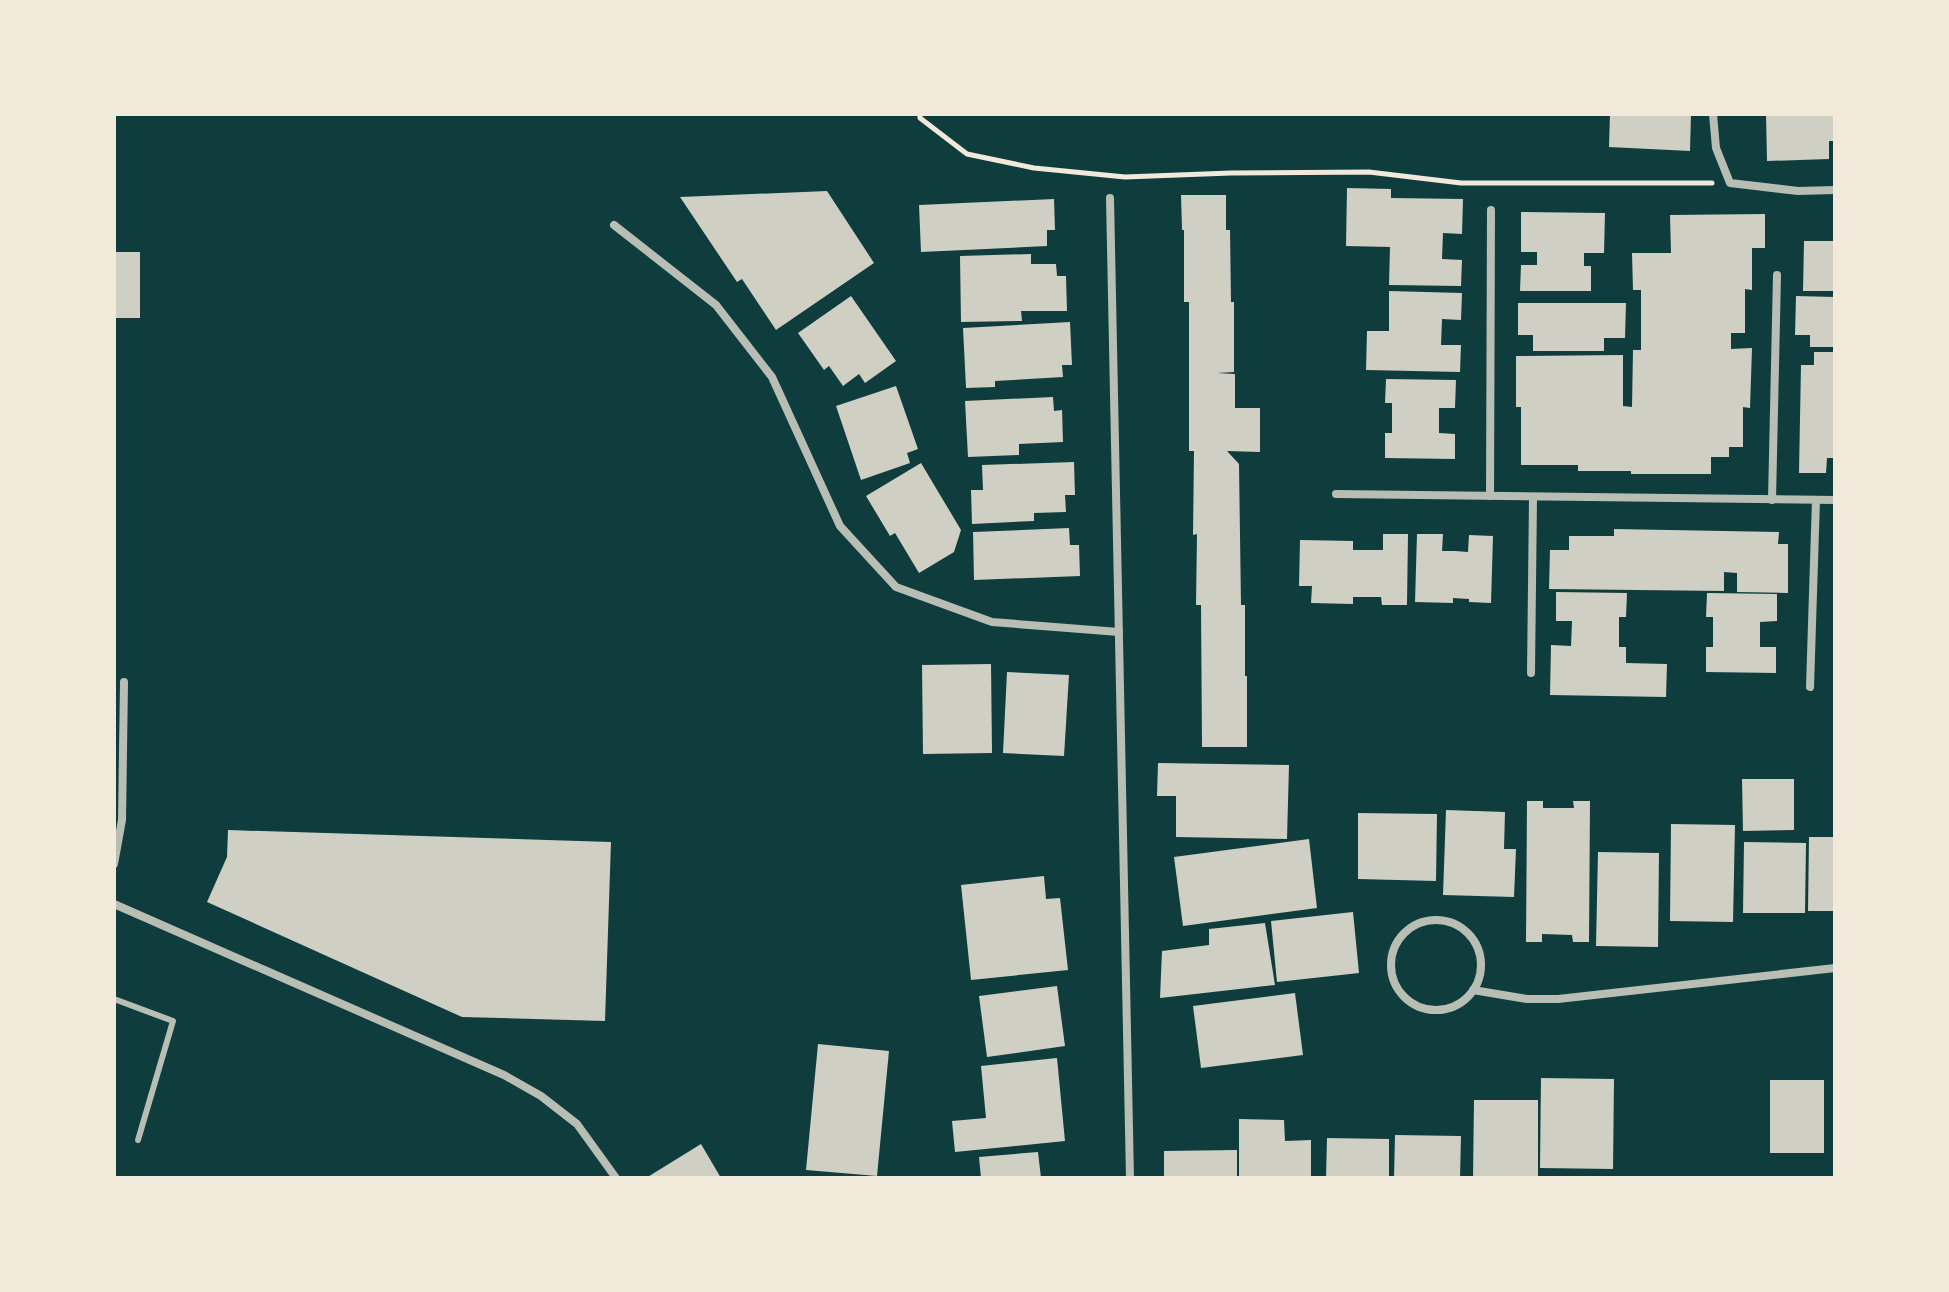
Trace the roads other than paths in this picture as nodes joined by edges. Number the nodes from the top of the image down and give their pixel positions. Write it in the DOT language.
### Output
graph roads {
  1 [pos="1713,114"];
  2 [pos="1835,190"];
  3 [pos="1110,198"];
  4 [pos="1491,210"];
  5 [pos="614,225"];
  6 [pos="1777,275"];
  7 [pos="1336,494"];
  8 [pos="1490,496"];
  9 [pos="1533,497"];
  10 [pos="1772,500"];
  11 [pos="1816,500"];
  12 [pos="1835,500"];
  13 [pos="1119,632"];
  14 [pos="1531,673"];
  15 [pos="124,682"];
  16 [pos="1810,687"];
  17 [pos="118,787"];
  18 [pos="114,864"];
  19 [pos="114,904"];
  20 [pos="1835,968"];
  21 [pos="1473,990"];
  22 [pos="114,999"];
  23 [pos="138,1140"];
  24 [pos="616,1178"];
  25 [pos="1130,1178"];
  1 -- 2 [label="street"];
  3 -- 13 [label="street"];
  4 -- 8 [label="street"];
  5 -- 13 [label="street"];
  6 -- 10 [label="street"];
  7 -- 8 [label="street"];
  8 -- 9 [label="street"];
  9 -- 10 [label="street"];
  9 -- 14 [label="street"];
  10 -- 11 [label="street"];
  11 -- 12 [label="street"];
  11 -- 16 [label="street"];
  13 -- 25 [label="street"];
  15 -- 17 [label="street"];
  17 -- 18 [label="street"];
  19 -- 24 [label="street"];
  20 -- 21 [label="street"];
  21 -- 21 [label="street"];
  22 -- 23 [label="lane"];
}
